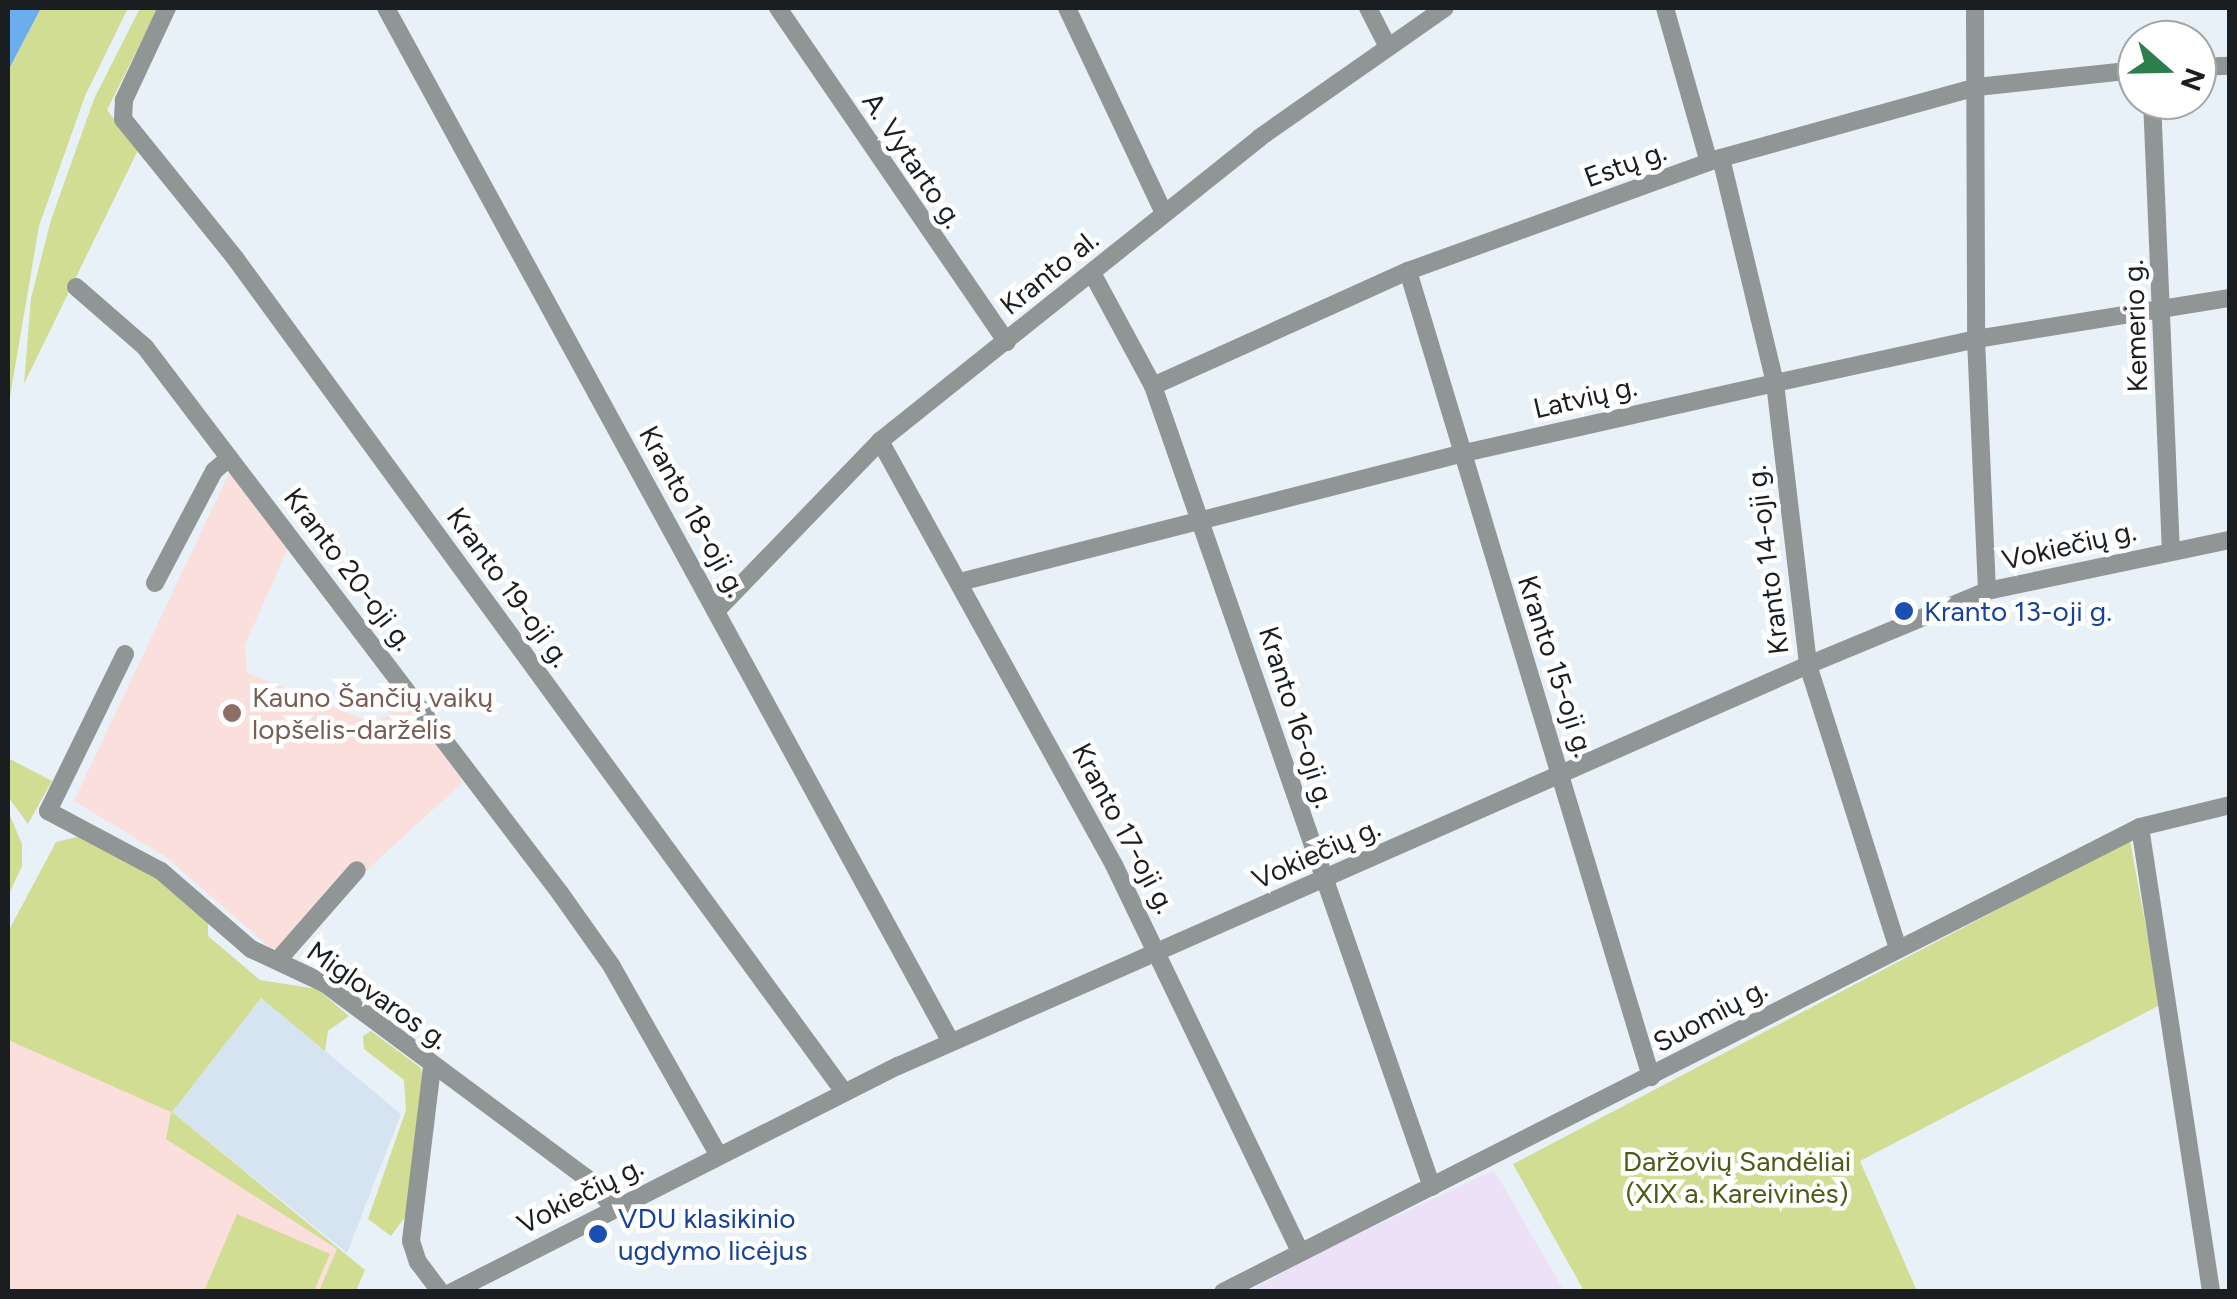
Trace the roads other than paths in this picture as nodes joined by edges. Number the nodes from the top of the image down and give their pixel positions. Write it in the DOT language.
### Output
graph roads {
  1 [pos="167,8"];
  2 [pos="386,8"];
  3 [pos="778,8"];
  4 [pos="1067,8"];
  5 [pos="1368,8"];
  6 [pos="1445,8"];
  7 [pos="1665,8"];
  8 [pos="1975,8"];
  9 [pos="1388,48"];
  10 [pos="2117,72"];
  11 [pos="1977,87"];
  12 [pos="2153,120"];
  13 [pos="1715,160"];
  14 [pos="1164,212"];
  15 [pos="1408,271"];
  16 [pos="1092,272"];
  17 [pos="76,287"];
  18 [pos="2230,298"];
  19 [pos="2163,309"];
  20 [pos="1976,339"];
  21 [pos="1007,342"];
  22 [pos="1774,382"];
  23 [pos="1153,386"];
  24 [pos="880,441"];
  25 [pos="1460,454"];
  26 [pos="229,458"];
  27 [pos="1202,518"];
  28 [pos="2230,540"];
  29 [pos="2171,550"];
  30 [pos="960,582"];
  31 [pos="155,583"];
  32 [pos="1987,591"];
  33 [pos="716,611"];
  34 [pos="125,654"];
  35 [pos="1808,664"];
  36 [pos="1561,774"];
  37 [pos="2230,805"];
  38 [pos="2140,827"];
  39 [pos="356,870"];
  40 [pos="1323,880"];
  41 [pos="1898,948"];
  42 [pos="1158,952"];
  43 [pos="279,959"];
  44 [pos="951,1042"];
  45 [pos="432,1067"];
  46 [pos="1651,1077"];
  47 [pos="844,1092"];
  48 [pos="719,1156"];
  49 [pos="1432,1187"];
  50 [pos="615,1209"];
  51 [pos="1300,1251"];
  52 [pos="441,1292"];
  53 [pos="452,1292"];
  54 [pos="1223,1292"];
  55 [pos="2211,1292"];
  1 -- 47 [label="street, Kranto 19-oji g."];
  2 -- 33 [label="street, Kranto 18-oji g."];
  3 -- 21 [label="street, A. Vytarto g."];
  4 -- 14 [label="street"];
  5 -- 9 [label="street"];
  6 -- 9 [label="street, Kranto al."];
  7 -- 13 [label="street, Kranto 14-oji g."];
  8 -- 11 [label="street"];
  9 -- 14 [label="street, Kranto al."];
  10 -- 11 [label="street, Estų g."];
  11 -- 13 [label="street, Estų g."];
  11 -- 20 [label="street"];
  12 -- 19 [label="street, Kemerio g."];
  13 -- 15 [label="street, Estų g."];
  13 -- 22 [label="street, Kranto 14-oji g."];
  14 -- 16 [label="street, Kranto al."];
  15 -- 23 [label="street, Estų g."];
  15 -- 25 [label="street, Kranto 15-oji g."];
  16 -- 21 [label="street, Kranto al."];
  16 -- 23 [label="street, Kranto 16-oji g."];
  17 -- 26 [label="street, Kranto 20-oji g."];
  18 -- 19 [label="street, Latvių g."];
  19 -- 20 [label="street, Latvių g."];
  19 -- 29 [label="street, Kemerio g."];
  20 -- 22 [label="street, Latvių g."];
  20 -- 32 [label="street"];
  21 -- 24 [label="street, Kranto al."];
  22 -- 25 [label="street, Latvių g."];
  22 -- 35 [label="street, Kranto 14-oji g."];
  23 -- 27 [label="street, Kranto 16-oji g."];
  24 -- 30 [label="street, Kranto 17-oji g."];
  24 -- 33 [label="street, Kranto al."];
  25 -- 27 [label="street, Latvių g."];
  25 -- 36 [label="street, Kranto 15-oji g."];
  26 -- 31 [label="street"];
  26 -- 48 [label="street, Kranto 20-oji g."];
  27 -- 30 [label="street, Latvių g."];
  27 -- 40 [label="street, Kranto 16-oji g."];
  28 -- 29 [label="street, Vokiečių g."];
  29 -- 32 [label="street, Vokiečių g."];
  30 -- 42 [label="street, Kranto 17-oji g."];
  32 -- 35 [label="street, Vokiečių g."];
  33 -- 44 [label="street, Kranto 18-oji g."];
  34 -- 43 [label="street, Miglovaros g."];
  35 -- 36 [label="street, Vokiečių g."];
  35 -- 41 [label="street, Kranto 14-oji g."];
  36 -- 40 [label="street, Vokiečių g."];
  36 -- 46 [label="street, Kranto 15-oji g."];
  37 -- 38 [label="street, Suomių g."];
  38 -- 41 [label="street, Suomių g."];
  38 -- 55 [label="street"];
  39 -- 43 [label="street"];
  40 -- 42 [label="street, Vokiečių g."];
  40 -- 49 [label="street, Kranto 16-oji g."];
  41 -- 46 [label="street, Suomių g."];
  42 -- 44 [label="street, Vokiečių g."];
  42 -- 51 [label="street, Kranto 17-oji g."];
  43 -- 45 [label="street, Miglovaros g."];
  44 -- 47 [label="street, Vokiečių g."];
  45 -- 50 [label="street, Miglovaros g."];
  45 -- 52 [label="street"];
  46 -- 49 [label="street, Suomių g."];
  47 -- 48 [label="street, Vokiečių g."];
  48 -- 50 [label="street, Vokiečių g."];
  49 -- 51 [label="street, Suomių g."];
  50 -- 53 [label="street, Vokiečių g."];
  51 -- 54 [label="street, Suomių g."];
}
